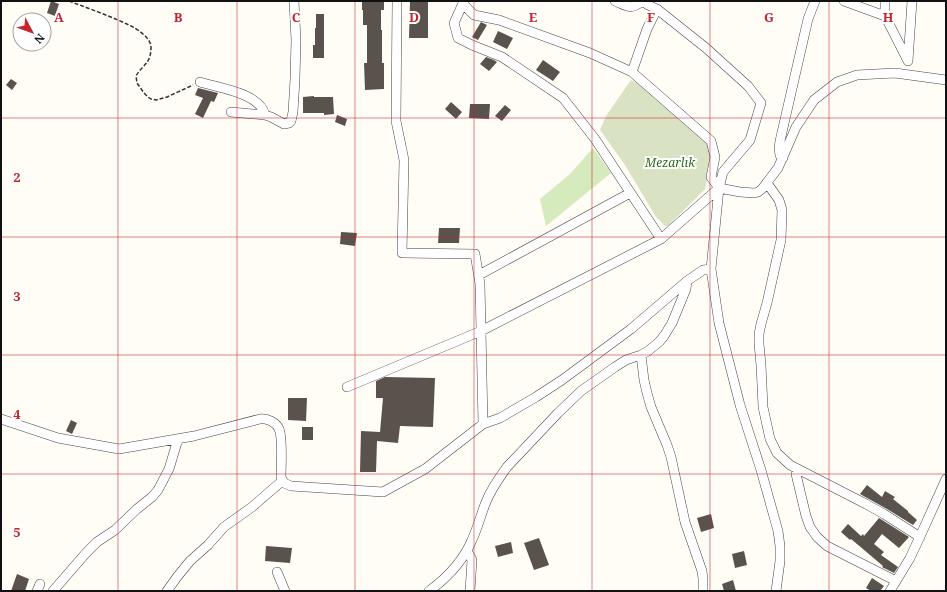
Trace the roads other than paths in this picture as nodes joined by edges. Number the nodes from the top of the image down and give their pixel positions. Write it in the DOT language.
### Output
graph roads {
  1 [pos="294,1"];
  2 [pos="397,1"];
  3 [pos="615,1"];
  4 [pos="643,1"];
  5 [pos="815,1"];
  6 [pos="844,1"];
  7 [pos="885,1"];
  8 [pos="912,1"];
  9 [pos="463,3"];
  10 [pos="656,9"];
  11 [pos="885,16"];
  12 [pos="908,61"];
  13 [pos="632,72"];
  14 [pos="907,75"];
  15 [pos="946,80"];
  16 [pos="200,82"];
  17 [pos="230,112"];
  18 [pos="264,115"];
  19 [pos="783,158"];
  20 [pos="768,183"];
  21 [pos="719,188"];
  22 [pos="630,193"];
  23 [pos="661,239"];
  24 [pos="711,269"];
  25 [pos="479,275"];
  26 [pos="687,281"];
  27 [pos="481,330"];
  28 [pos="641,355"];
  29 [pos="347,387"];
  30 [pos="1,419"];
  31 [pos="483,424"];
  32 [pos="178,439"];
  33 [pos="798,469"];
  34 [pos="946,479"];
  35 [pos="282,481"];
  36 [pos="920,537"];
  37 [pos="467,551"];
  38 [pos="277,572"];
  39 [pos="896,581"];
  40 [pos="52,591"];
  41 [pos="167,591"];
  42 [pos="285,591"];
  43 [pos="429,591"];
  44 [pos="470,591"];
  45 [pos="703,591"];
  46 [pos="776,591"];
  47 [pos="890,591"];
  1 -- 18 [label="street"];
  2 -- 25 [label="street"];
  3 -- 4 [label="street"];
  4 -- 10 [label="street"];
  5 -- 19 [label="street"];
  6 -- 11 [label="street"];
  7 -- 11 [label="street"];
  8 -- 12 [label="street"];
  9 -- 13 [label="street"];
  9 -- 22 [label="street"];
  10 -- 13 [label="street"];
  10 -- 21 [label="street"];
  11 -- 12 [label="street"];
  12 -- 14 [label="street"];
  13 -- 21 [label="street"];
  14 -- 15 [label="street"];
  14 -- 19 [label="street"];
  16 -- 18 [label="street"];
  17 -- 18 [label="street"];
  19 -- 20 [label="street"];
  20 -- 21 [label="street"];
  20 -- 33 [label="street"];
  21 -- 23 [label="street"];
  21 -- 24 [label="street"];
  22 -- 23 [label="street"];
  22 -- 25 [label="street"];
  23 -- 27 [label="street"];
  24 -- 26 [label="street"];
  24 -- 46 [label="street"];
  25 -- 27 [label="street"];
  26 -- 28 [label="street"];
  26 -- 31 [label="street"];
  27 -- 29 [label="street"];
  27 -- 31 [label="street"];
  28 -- 37 [label="street"];
  28 -- 45 [label="street"];
  30 -- 32 [label="street"];
  31 -- 35 [label="street"];
  32 -- 35 [label="street"];
  32 -- 40 [label="street"];
  33 -- 36 [label="street"];
  33 -- 39 [label="street"];
  34 -- 36 [label="street"];
  35 -- 41 [label="street"];
  36 -- 39 [label="street"];
  37 -- 43 [label="street"];
  37 -- 44 [label="street"];
  38 -- 42 [label="street"];
  39 -- 47 [label="street"];
}
